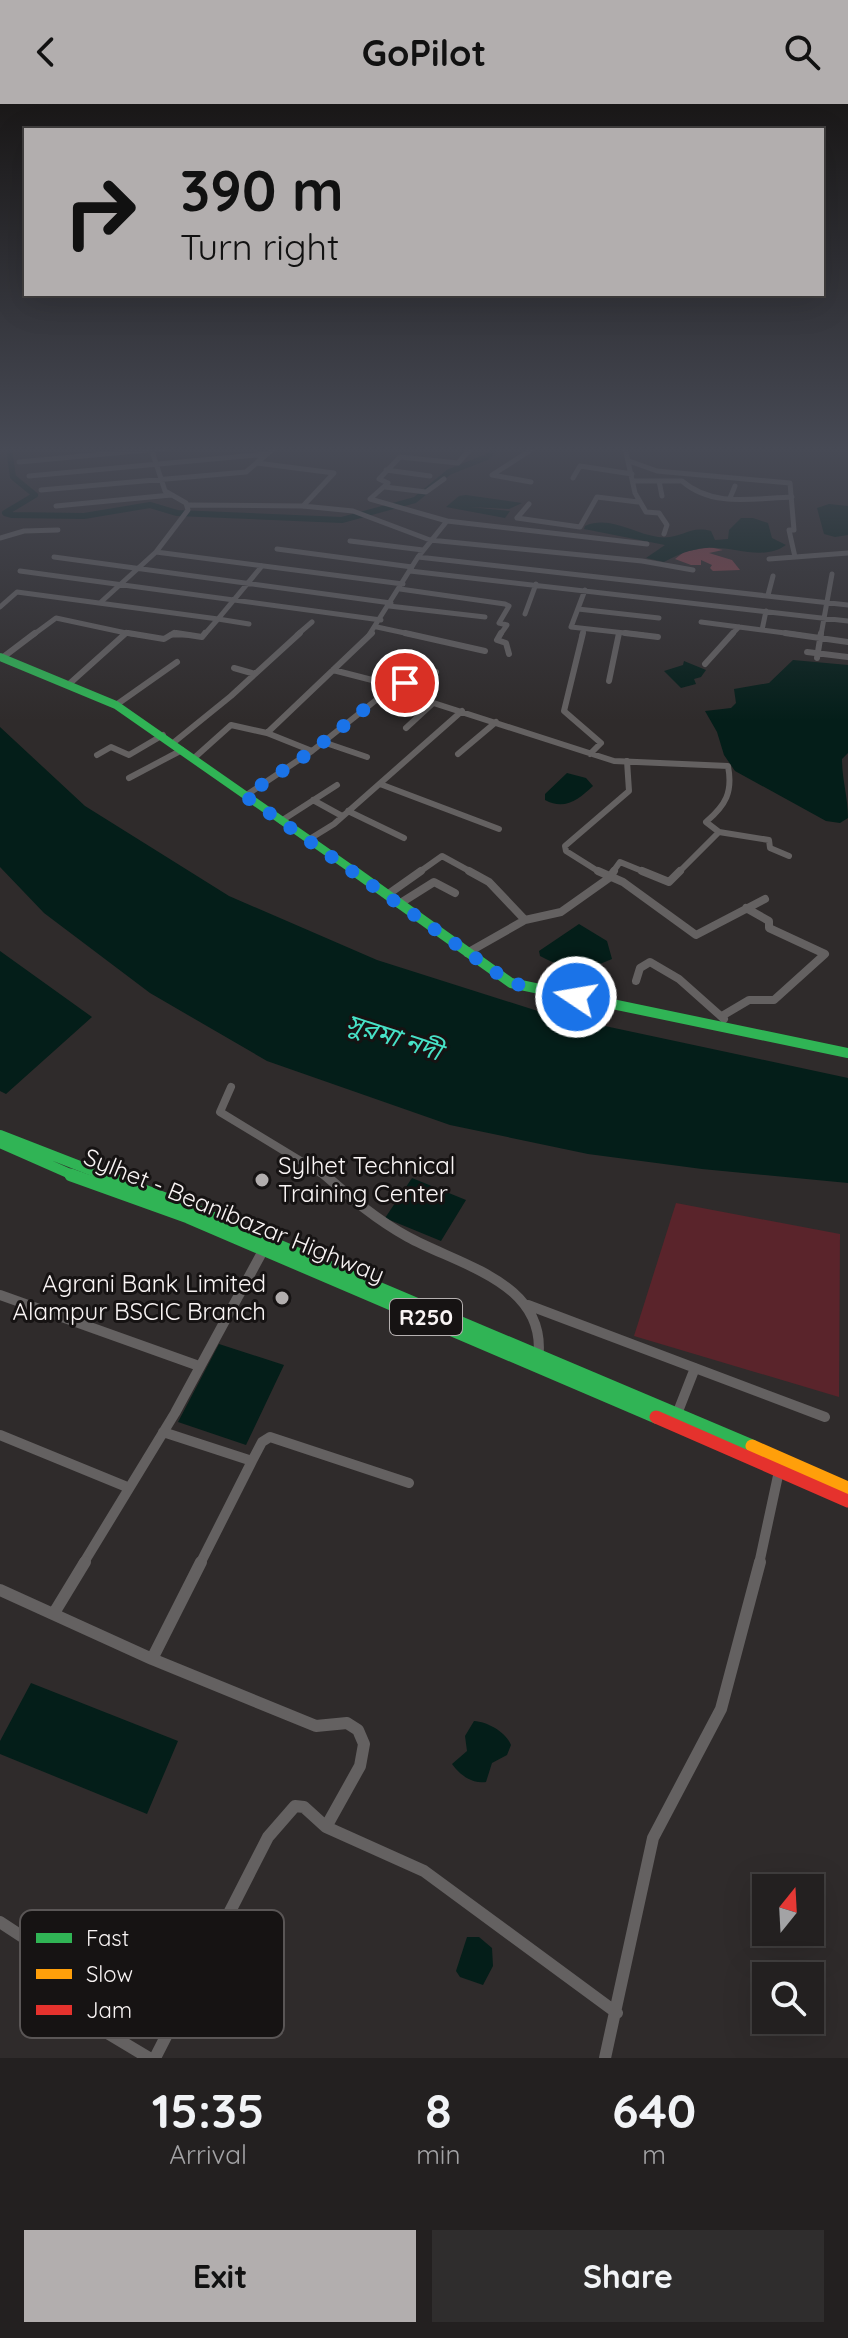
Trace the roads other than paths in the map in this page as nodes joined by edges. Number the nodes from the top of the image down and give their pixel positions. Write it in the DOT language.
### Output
graph roads {
  1 [pos="166,539"];
  2 [pos="617,539"];
  3 [pos="790,539"];
  4 [pos="430,540"];
  5 [pos="350,541"];
  6 [pos="647,544"];
  7 [pos="277,549"];
  8 [pos="423,550"];
  9 [pos="156,552"];
  10 [pos="848,553"];
  11 [pos="54,557"];
  12 [pos="418,557"];
  13 [pos="795,557"];
  14 [pos="769,559"];
  15 [pos="262,566"];
  16 [pos="138,568"];
  17 [pos="411,569"];
  18 [pos="20,571"];
  19 [pos="832,574"];
  20 [pos="773,576"];
  21 [pos="247,584"];
  22 [pos="536,584"];
  23 [pos="681,585"];
  24 [pos="117,586"];
  25 [pos="401,586"];
  26 [pos="585,590"];
  27 [pos="635,595"];
  28 [pos="768,595"];
  29 [pos="235,600"];
  30 [pos="101,602"];
  31 [pos="826,602"];
  32 [pos="390,605"];
  33 [pos="848,605"];
  34 [pos="0,607"];
  35 [pos="578,609"];
  36 [pos="766,611"];
  37 [pos="525,614"];
  38 [pos="632,614"];
  39 [pos="485,617"];
  40 [pos="659,618"];
  41 [pos="825,618"];
  42 [pos="218,619"];
  43 [pos="848,621"];
  44 [pos="312,622"];
  45 [pos="701,622"];
  46 [pos="249,624"];
  47 [pos="379,624"];
  48 [pos="739,627"];
  49 [pos="584,629"];
  50 [pos="762,630"];
  51 [pos="126,633"];
  52 [pos="619,633"];
  53 [pos="658,637"];
  54 [pos="820,638"];
  55 [pos="848,642"];
  56 [pos="485,651"];
  57 [pos="807,652"];
  58 [pos="509,654"];
  59 [pos="818,655"];
  60 [pos="1,657"];
  61 [pos="848,657"];
  62 [pos="177,662"];
  63 [pos="705,664"];
  64 [pos="234,668"];
  65 [pos="333,670"];
  66 [pos="436,672"];
  67 [pos="255,674"];
  68 [pos="609,681"];
  69 [pos="68,685"];
  70 [pos="391,690"];
  71 [pos="432,704"];
  72 [pos="116,705"];
  73 [pos="462,711"];
  74 [pos="496,722"];
  75 [pos="406,728"];
  76 [pos="267,733"];
  77 [pos="323,742"];
  78 [pos="173,743"];
  79 [pos="312,751"];
  80 [pos="458,754"];
  81 [pos="590,754"];
  82 [pos="97,755"];
  83 [pos="367,757"];
  84 [pos="193,759"];
  85 [pos="627,761"];
  86 [pos="129,778"];
  87 [pos="380,784"];
  88 [pos="337,785"];
  89 [pos="245,796"];
  90 [pos="313,800"];
  91 [pos="345,814"];
  92 [pos="281,821"];
  93 [pos="499,829"];
  94 [pos="719,832"];
  95 [pos="404,838"];
  96 [pos="308,840"];
  97 [pos="789,856"];
  98 [pos="609,878"];
  99 [pos="455,893"];
  100 [pos="387,895"];
  101 [pos="765,899"];
  102 [pos="399,904"];
  103 [pos="746,908"];
  104 [pos="525,920"];
  105 [pos="467,953"];
  106 [pos="636,981"];
  107 [pos="725,1021"];
  108 [pos="848,1053"];
  109 [pos="231,1087"];
  110 [pos="0,1135"];
  111 [pos="0,1143"];
  112 [pos="75,1172"];
  113 [pos="266,1245"];
  114 [pos="0,1295"];
  115 [pos="528,1305"];
  116 [pos="538,1360"];
  117 [pos="199,1366"];
  118 [pos="695,1368"];
  119 [pos="677,1414"];
  120 [pos="825,1417"];
  121 [pos="163,1432"];
  122 [pos="0,1435"];
  123 [pos="252,1461"];
  124 [pos="779,1471"];
  125 [pos="409,1483"];
  126 [pos="127,1487"];
  127 [pos="848,1488"];
  128 [pos="848,1501"];
  129 [pos="0,1590"];
  130 [pos="54,1613"];
  131 [pos="152,1659"];
  132 [pos="326,1827"];
  133 [pos="230,1910"];
  134 [pos="0,1922"];
  135 [pos="20,1935"];
  136 [pos="617,2013"];
  137 [pos="117,2038"];
  138 [pos="162,2038"];
  139 [pos="152,2058"];
  140 [pos="605,2058"];
  1 -- 9 [label="street"];
  2 -- 6 [label="street"];
  3 -- 13 [label="street"];
  4 -- 8 [label="street"];
  4 -- 23 [label="street"];
  5 -- 8 [label="street"];
  7 -- 17 [label="street"];
  8 -- 12 [label="street"];
  9 -- 15 [label="street"];
  9 -- 16 [label="street"];
  10 -- 13 [label="street"];
  11 -- 16 [label="street"];
  12 -- 17 [label="street"];
  12 -- 23 [label="street"];
  13 -- 14 [label="street"];
  15 -- 21 [label="street"];
  15 -- 25 [label="street"];
  16 -- 21 [label="street"];
  16 -- 24 [label="street"];
  17 -- 22 [label="street"];
  17 -- 25 [label="street"];
  18 -- 24 [label="street"];
  19 -- 31 [label="street"];
  20 -- 28 [label="street"];
  21 -- 29 [label="street"];
  21 -- 32 [label="street"];
  22 -- 26 [label="street"];
  22 -- 37 [label="street"];
  23 -- 28 [label="street"];
  24 -- 29 [label="street"];
  24 -- 30 [label="street"];
  25 -- 32 [label="street"];
  25 -- 58 [label="street"];
  26 -- 27 [label="street"];
  26 -- 35 [label="street"];
  27 -- 36 [label="street"];
  27 -- 38 [label="street"];
  28 -- 31 [label="street"];
  29 -- 42 [label="street"];
  29 -- 47 [label="street"];
  30 -- 34 [label="street"];
  30 -- 42 [label="street"];
  31 -- 33 [label="street"];
  31 -- 41 [label="street"];
  32 -- 39 [label="street"];
  32 -- 47 [label="street"];
  35 -- 38 [label="street"];
  35 -- 49 [label="street"];
  36 -- 41 [label="street"];
  36 -- 50 [label="street"];
  38 -- 40 [label="street"];
  41 -- 43 [label="street"];
  41 -- 54 [label="street"];
  42 -- 46 [label="street"];
  42 -- 51 [label="street"];
  44 -- 67 [label="street"];
  45 -- 48 [label="street"];
  47 -- 56 [label="street"];
  47 -- 65 [label="street"];
  48 -- 50 [label="street"];
  48 -- 63 [label="street"];
  49 -- 52 [label="street"];
  49 -- 81 [label="street"];
  50 -- 54 [label="street"];
  51 -- 60 [label="street"];
  51 -- 69 [label="street"];
  52 -- 53 [label="street"];
  52 -- 68 [label="street"];
  54 -- 55 [label="street"];
  54 -- 59 [label="street"];
  57 -- 59 [label="street"];
  59 -- 61 [label="street"];
  60 -- 69 [label="street"];
  62 -- 72 [label="street"];
  64 -- 67 [label="street"];
  65 -- 70 [label="street"];
  65 -- 76 [label="street"];
  66 -- 70 [label="street"];
  67 -- 78 [label="street"];
  69 -- 72 [label="street"];
  70 -- 71 [label="street"];
  70 -- 77 [label="street"];
  71 -- 73 [label="street"];
  71 -- 75 [label="street"];
  72 -- 78 [label="street"];
  73 -- 74 [label="street"];
  73 -- 87 [label="street"];
  74 -- 80 [label="street"];
  74 -- 81 [label="street"];
  76 -- 79 [label="street"];
  76 -- 84 [label="street"];
  77 -- 79 [label="street"];
  77 -- 83 [label="street"];
  78 -- 82 [label="street"];
  78 -- 84 [label="street"];
  78 -- 86 [label="street"];
  79 -- 89 [label="street"];
  81 -- 85 [label="street"];
  84 -- 89 [label="street"];
  85 -- 94 [label="street"];
  85 -- 98 [label="street"];
  87 -- 91 [label="street"];
  87 -- 93 [label="street"];
  88 -- 90 [label="street"];
  89 -- 92 [label="street"];
  90 -- 91 [label="street"];
  90 -- 92 [label="street"];
  91 -- 95 [label="street"];
  91 -- 96 [label="street"];
  92 -- 96 [label="street"];
  94 -- 97 [label="street"];
  94 -- 98 [label="street"];
  96 -- 100 [label="street"];
  98 -- 103 [label="street"];
  98 -- 104 [label="street"];
  99 -- 102 [label="street"];
  100 -- 102 [label="street"];
  100 -- 104 [label="street"];
  101 -- 103 [label="street"];
  102 -- 105 [label="street"];
  103 -- 107 [label="street"];
  104 -- 105 [label="street"];
  105 -- 107 [label="street"];
  106 -- 107 [label="street"];
  107 -- 108 [label="street"];
  109 -- 115 [label="street"];
  110 -- 112 [label="street, Sylhet - Beanibazar Highway / R250"];
  111 -- 112 [label="street, Sylhet - Beanibazar Highway / R250"];
  112 -- 113 [label="street, Sylhet - Beanibazar Highway / R250"];
  113 -- 116 [label="street, Sylhet - Beanibazar Highway / R250"];
  113 -- 117 [label="street"];
  114 -- 117 [label="street"];
  115 -- 116 [label="street"];
  115 -- 118 [label="street"];
  116 -- 119 [label="street, Sylhet - Beanibazar Highway / R250"];
  116 -- 124 [label="street, Sylhet - Beanibazar Highway / R250"];
  117 -- 121 [label="street"];
  118 -- 119 [label="street"];
  118 -- 120 [label="street"];
  119 -- 127 [label="street, Sylhet - Beanibazar Highway / R250"];
  121 -- 123 [label="street"];
  121 -- 126 [label="street"];
  122 -- 126 [label="street"];
  123 -- 125 [label="street"];
  123 -- 131 [label="street"];
  124 -- 128 [label="street, Sylhet - Beanibazar Highway / R250"];
  124 -- 136 [label="street"];
  126 -- 130 [label="street"];
  129 -- 130 [label="street"];
  130 -- 131 [label="street"];
  131 -- 132 [label="street"];
  132 -- 133 [label="street"];
  132 -- 136 [label="street"];
  134 -- 135 [label="street"];
  136 -- 140 [label="street"];
  137 -- 139 [label="street"];
  138 -- 139 [label="street"];
}
